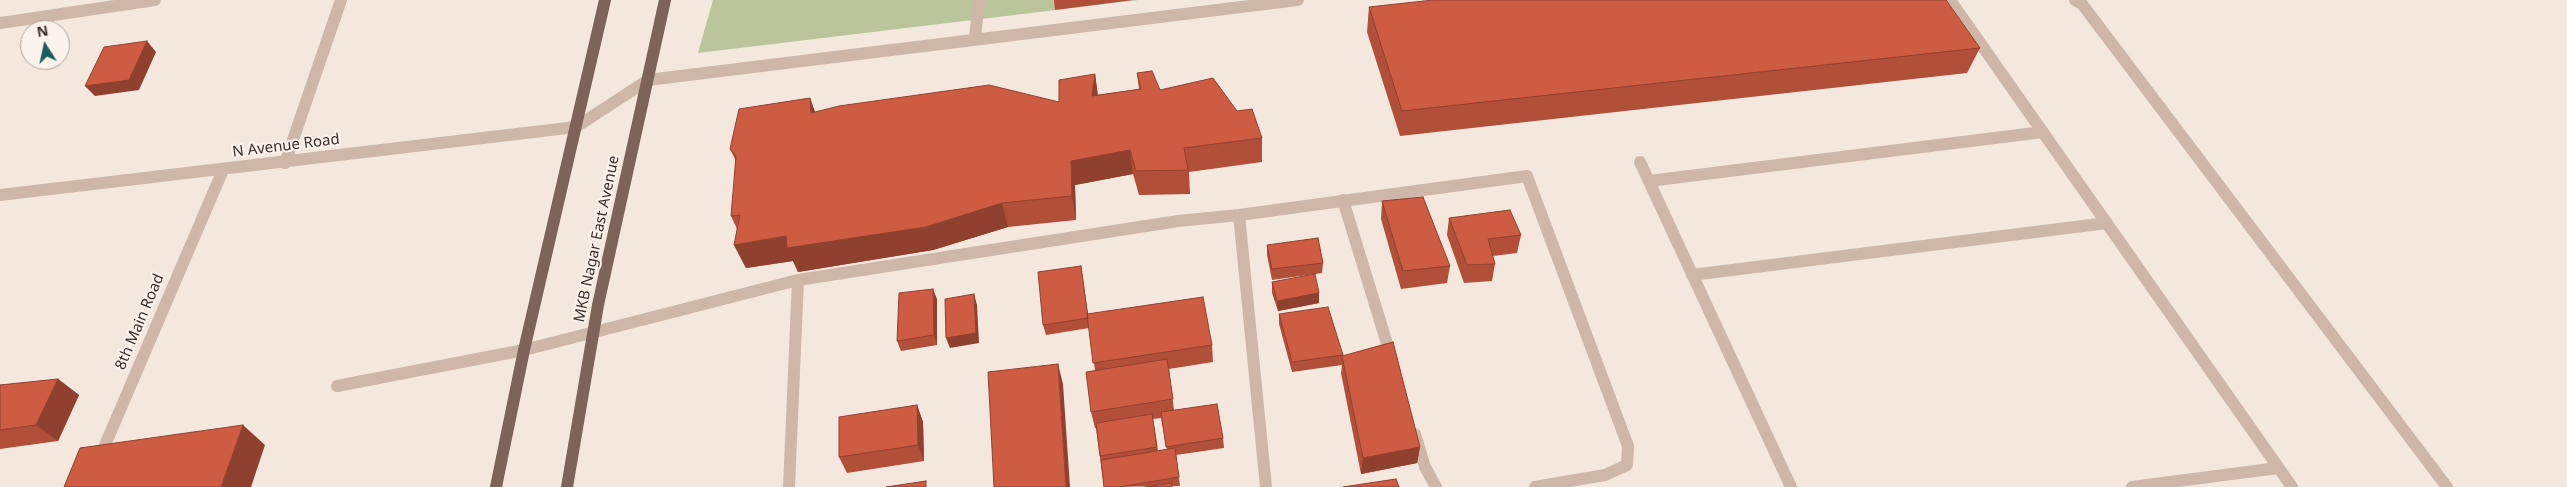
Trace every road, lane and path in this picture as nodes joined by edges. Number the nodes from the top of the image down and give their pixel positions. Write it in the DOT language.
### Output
graph roads {
  1 [pos="155,0"];
  2 [pos="341,0"];
  3 [pos="605,0"];
  4 [pos="665,0"];
  5 [pos="979,0"];
  6 [pos="1298,0"];
  7 [pos="1950,0"];
  8 [pos="2075,0"];
  9 [pos="0,23"];
  10 [pos="975,38"];
  11 [pos="648,80"];
  12 [pos="576,126"];
  13 [pos="2043,132"];
  14 [pos="1640,162"];
  15 [pos="286,163"];
  16 [pos="223,170"];
  17 [pos="1649,181"];
  18 [pos="0,195"];
  19 [pos="1343,200"];
  20 [pos="1239,215"];
  21 [pos="2107,224"];
  22 [pos="1692,275"];
  23 [pos="798,280"];
  24 [pos="593,331"];
  25 [pos="524,350"];
  26 [pos="1397,377"];
  27 [pos="337,386"];
  28 [pos="1411,422"];
  29 [pos="2278,468"];
  30 [pos="86,487"];
  31 [pos="496,487"];
  32 [pos="567,487"];
  33 [pos="789,487"];
  34 [pos="1266,487"];
  35 [pos="1436,487"];
  36 [pos="1535,487"];
  37 [pos="1791,487"];
  38 [pos="2132,487"];
  39 [pos="2292,487"];
  40 [pos="2447,487"];
  1 -- 9 [label="street"];
  2 -- 15 [label="street"];
  3 -- 12 [label="main road"];
  4 -- 11 [label="main road, MKB Nagar East Avenue"];
  5 -- 10 [label="street"];
  6 -- 10 [label="street"];
  7 -- 13 [label="street"];
  8 -- 40 [label="street"];
  10 -- 11 [label="street"];
  11 -- 12 [label="street"];
  11 -- 24 [label="main road, MKB Nagar East Avenue"];
  12 -- 15 [label="street, N Avenue Road"];
  12 -- 25 [label="main road"];
  13 -- 17 [label="street"];
  13 -- 21 [label="street"];
  14 -- 17 [label="street"];
  15 -- 16 [label="street, N Avenue Road"];
  16 -- 18 [label="street, N Avenue Road"];
  16 -- 30 [label="street, 8th Main Road"];
  17 -- 22 [label="street"];
  19 -- 20 [label="street"];
  19 -- 26 [label="street"];
  19 -- 36 [label="street"];
  20 -- 23 [label="street"];
  20 -- 34 [label="street"];
  21 -- 22 [label="street"];
  21 -- 29 [label="street"];
  22 -- 37 [label="street"];
  23 -- 24 [label="street"];
  23 -- 33 [label="street"];
  24 -- 25 [label="street"];
  24 -- 32 [label="main road, MKB Nagar East Avenue"];
  25 -- 27 [label="street"];
  25 -- 31 [label="main road"];
  28 -- 35 [label="street"];
  29 -- 38 [label="street"];
  29 -- 39 [label="street"];
}
